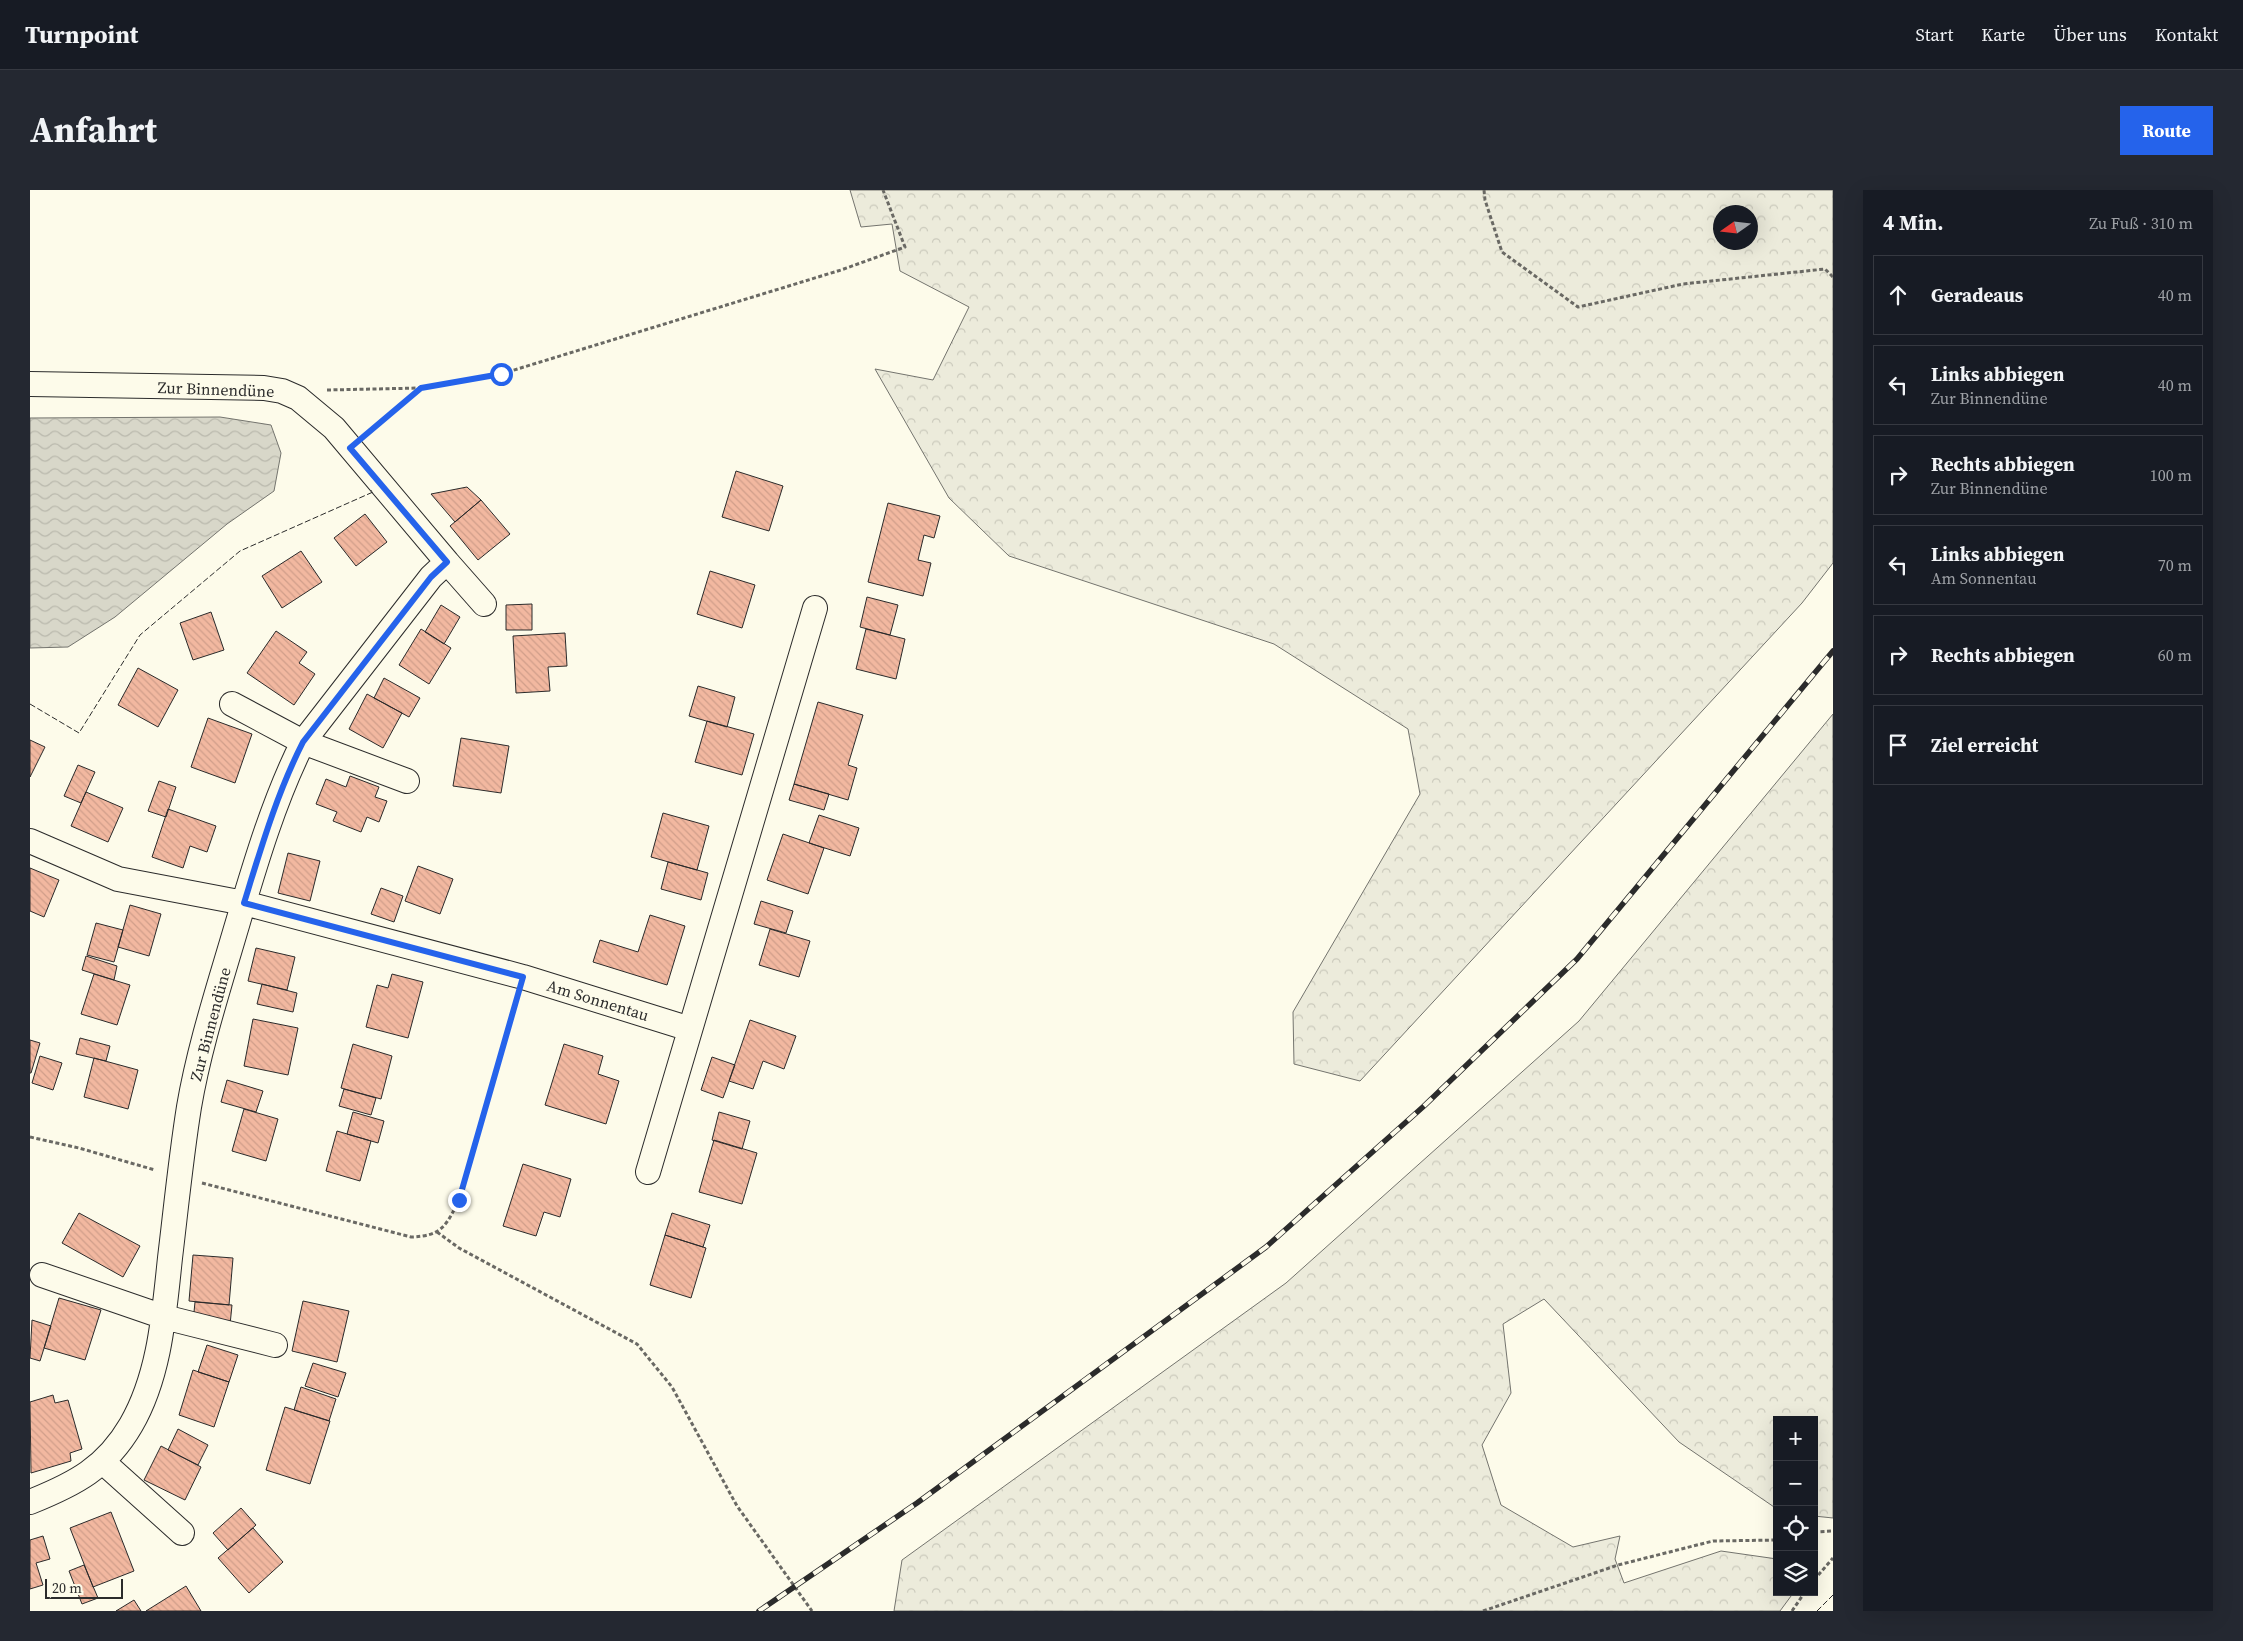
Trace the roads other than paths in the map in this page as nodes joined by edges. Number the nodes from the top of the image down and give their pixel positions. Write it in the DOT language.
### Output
graph roads {
  1 [pos="30,384"];
  2 [pos="447,562"];
  3 [pos="484,604"];
  4 [pos="815,608"];
  5 [pos="232,704"];
  6 [pos="303,742"];
  7 [pos="407,781"];
  8 [pos="30,841"];
  9 [pos="244,903"];
  10 [pos="690,1029"];
  11 [pos="648,1172"];
  12 [pos="42,1275"];
  13 [pos="164,1317"];
  14 [pos="275,1345"];
  15 [pos="103,1462"];
  16 [pos="30,1502"];
  17 [pos="182,1533"];
  1 -- 2 [label="street, Zur Binnendüne"];
  2 -- 3 [label="street, Zur Binnendüne"];
  2 -- 6 [label="street, Zur Binnendüne"];
  4 -- 10 [label="street"];
  5 -- 6 [label="street"];
  6 -- 7 [label="street"];
  6 -- 9 [label="street, Zur Binnendüne"];
  8 -- 9 [label="street, Am Sonnentau"];
  9 -- 10 [label="street, Am Sonnentau"];
  9 -- 13 [label="street, Zur Binnendüne"];
  10 -- 11 [label="street"];
  12 -- 13 [label="street"];
  13 -- 14 [label="street"];
  13 -- 15 [label="street, Zur Binnendüne"];
  15 -- 16 [label="street, Zur Binnendüne"];
  15 -- 17 [label="street"];
}
